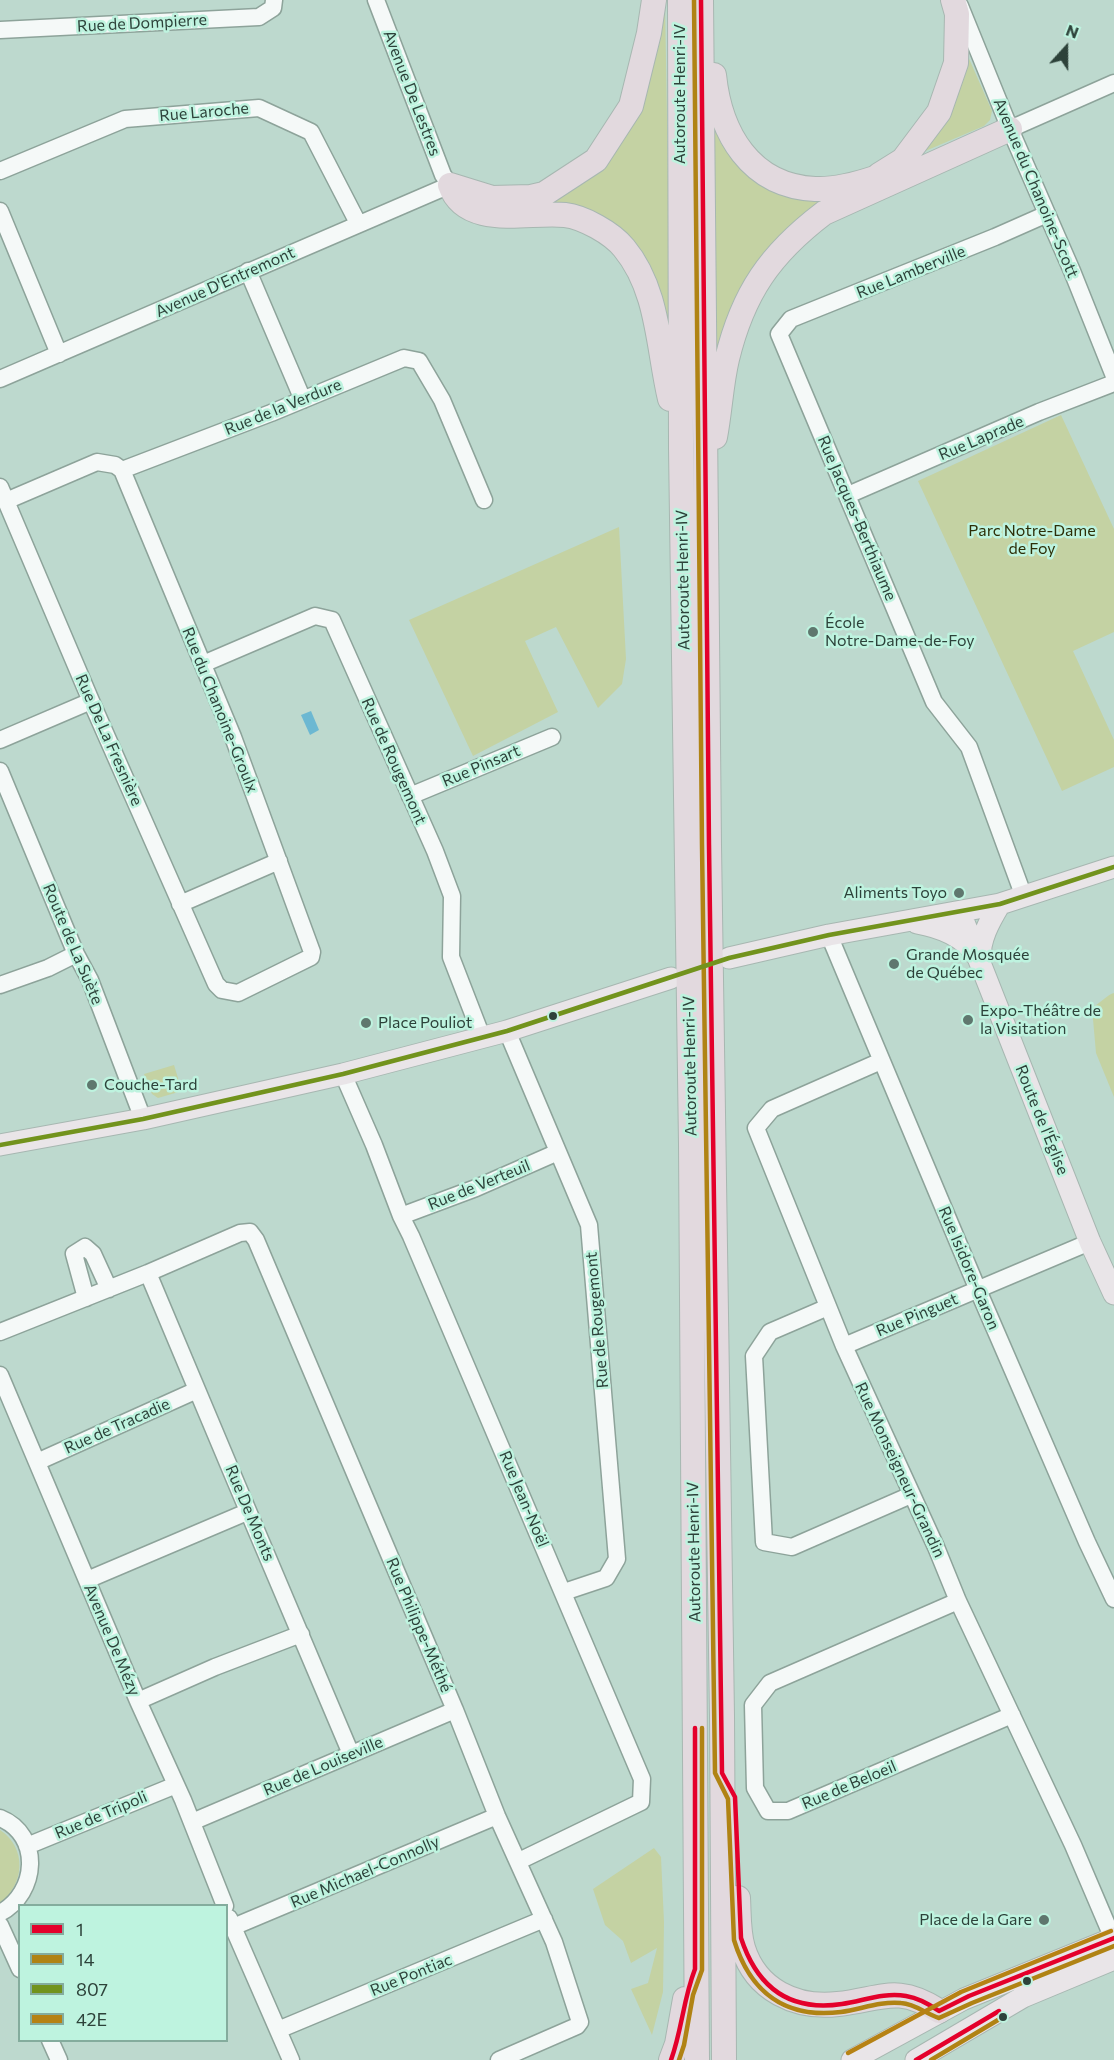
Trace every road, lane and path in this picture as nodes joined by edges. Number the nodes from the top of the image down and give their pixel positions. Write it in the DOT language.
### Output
graph roads {
  1 [pos="274,0"];
  2 [pos="376,0"];
  3 [pos="654,0"];
  4 [pos="680,0"];
  5 [pos="703,0"];
  6 [pos="955,0"];
  7 [pos="0,30"];
  8 [pos="1114,83"];
  9 [pos="1010,129"];
  10 [pos="0,171"];
  11 [pos="872,179"];
  12 [pos="450,184"];
  13 [pos="0,211"];
  14 [pos="1047,214"];
  15 [pos="358,223"];
  16 [pos="5,239"];
  17 [pos="248,271"];
  18 [pos="779,334"];
  19 [pos="59,354"];
  20 [pos="1114,376"];
  21 [pos="0,379"];
  22 [pos="1114,383"];
  23 [pos="303,400"];
  24 [pos="681,448"];
  25 [pos="123,470"];
  26 [pos="705,493"];
  27 [pos="3,494"];
  28 [pos="848,495"];
  29 [pos="484,500"];
  30 [pos="203,664"];
  31 [pos="91,701"];
  32 [pos="552,737"];
  33 [pos="0,740"];
  34 [pos="0,771"];
  35 [pos="410,796"];
  36 [pos="279,861"];
  37 [pos="1114,867"];
  38 [pos="1023,897"];
  39 [pos="180,904"];
  40 [pos="1000,904"];
  41 [pos="960,912"];
  42 [pos="909,922"];
  43 [pos="829,935"];
  44 [pos="76,954"];
  45 [pos="729,958"];
  46 [pos="980,962"];
  47 [pos="671,978"];
  48 [pos="0,985"];
  49 [pos="222,990"];
  50 [pos="507,1031"];
  51 [pos="482,1037"];
  52 [pos="881,1061"];
  53 [pos="344,1074"];
  54 [pos="142,1119"];
  55 [pos="0,1145"];
  56 [pos="558,1152"];
  57 [pos="400,1216"];
  58 [pos="1090,1242"];
  59 [pos="1109,1270"];
  60 [pos="148,1273"];
  61 [pos="109,1289"];
  62 [pos="978,1290"];
  63 [pos="1114,1294"];
  64 [pos="86,1298"];
  65 [pos="828,1307"];
  66 [pos="0,1332"];
  67 [pos="844,1346"];
  68 [pos="0,1375"];
  69 [pos="197,1390"];
  70 [pos="37,1462"];
  71 [pos="911,1495"];
  72 [pos="247,1512"];
  73 [pos="87,1580"];
  74 [pos="564,1592"];
  75 [pos="1114,1599"];
  76 [pos="958,1601"];
  77 [pos="301,1634"];
  78 [pos="138,1701"];
  79 [pos="455,1710"];
  80 [pos="1012,1715"];
  81 [pos="351,1754"];
  82 [pos="722,1773"];
  83 [pos="176,1785"];
  84 [pos="497,1816"];
  85 [pos="0,1818"];
  86 [pos="192,1822"];
  87 [pos="27,1846"];
  88 [pos="519,1861"];
  89 [pos="225,1904"];
  90 [pos="0,1913"];
  91 [pos="228,1916"];
  92 [pos="544,1919"];
  93 [pos="0,1925"];
  94 [pos="233,1927"];
  95 [pos="1114,1944"];
  96 [pos="18,1965"];
  97 [pos="695,1969"];
  98 [pos="939,2011"];
  99 [pos="278,2030"];
  100 [pos="51,2042"];
  101 [pos="59,2060"];
  102 [pos="291,2060"];
  103 [pos="499,2060"];
  104 [pos="671,2060"];
  105 [pos="697,2060"];
  106 [pos="724,2060"];
  107 [pos="852,2060"];
  108 [pos="916,2060"];
  1 -- 7 [label="street, Rue de Dompierre"];
  2 -- 12 [label="street, Avenue De Lestres"];
  3 -- 12 [label="highway"];
  4 -- 24 [label="highway, Autoroute Henri-IV"];
  5 -- 11 [label="highway"];
  5 -- 26 [label="highway, Autoroute Henri-IV"];
  6 -- 9 [label="street, Avenue du Chanoine-Scott"];
  6 -- 11 [label="highway"];
  8 -- 9 [label="street"];
  9 -- 11 [label="highway"];
  9 -- 14 [label="street, Avenue du Chanoine-Scott"];
  9 -- 26 [label="highway"];
  10 -- 15 [label="street, Rue Laroche"];
  12 -- 15 [label="street, Avenue D'Entremont"];
  12 -- 24 [label="highway"];
  13 -- 16 [label="street"];
  14 -- 18 [label="street, Rue Lamberville"];
  14 -- 20 [label="street, Avenue du Chanoine-Scott"];
  15 -- 17 [label="street, Avenue D'Entremont"];
  16 -- 19 [label="street"];
  17 -- 19 [label="street, Avenue D'Entremont"];
  17 -- 23 [label="street"];
  18 -- 28 [label="street, Rue Jacques-Berthiaume"];
  19 -- 21 [label="street, Avenue D'Entremont"];
  22 -- 28 [label="street, Rue Laprade"];
  23 -- 25 [label="street, Rue de la Verdure"];
  23 -- 29 [label="street, Rue de la Verdure"];
  24 -- 97 [label="highway, Autoroute Henri-IV"];
  25 -- 27 [label="street"];
  25 -- 30 [label="street, Rue du Chanoine-Groulx"];
  26 -- 82 [label="highway, Autoroute Henri-IV"];
  27 -- 31 [label="street, Rue De La Fresnière"];
  28 -- 38 [label="street, Rue Jacques-Berthiaume"];
  30 -- 35 [label="street, Rue de Rougemont"];
  30 -- 36 [label="street, Rue du Chanoine-Groulx"];
  31 -- 33 [label="street"];
  31 -- 39 [label="street, Rue De La Fresnière"];
  32 -- 35 [label="street, Rue Pinsart"];
  34 -- 44 [label="street, Route de La Suète"];
  35 -- 51 [label="street, Rue de Rougemont"];
  36 -- 39 [label="street"];
  36 -- 49 [label="street, Rue du Chanoine-Groulx"];
  37 -- 38 [label="main road"];
  38 -- 40 [label="main road"];
  39 -- 49 [label="street, Rue De La Fresnière"];
  40 -- 41 [label="main road"];
  40 -- 46 [label="main road"];
  41 -- 42 [label="main road"];
  41 -- 46 [label="main road, Route de l'Église"];
  42 -- 43 [label="main road"];
  42 -- 46 [label="main road"];
  43 -- 45 [label="main road"];
  43 -- 52 [label="street, Rue Isidore-Garon"];
  44 -- 48 [label="street"];
  44 -- 54 [label="street, Route de La Suète"];
  46 -- 58 [label="main road, Route de l'Église"];
  47 -- 50 [label="main road"];
  50 -- 51 [label="main road"];
  50 -- 56 [label="street, Rue de Rougemont"];
  51 -- 53 [label="main road"];
  52 -- 62 [label="street, Rue Isidore-Garon"];
  52 -- 65 [label="street, Rue Monseigneur-Grandin"];
  53 -- 54 [label="main road"];
  53 -- 57 [label="street, Rue Jean-Noël"];
  54 -- 55 [label="main road"];
  56 -- 57 [label="street, Rue de Verteuil"];
  56 -- 74 [label="street, Rue de Rougemont"];
  57 -- 74 [label="street, Rue Jean-Noël"];
  58 -- 59 [label="main road, Route de l'Église"];
  58 -- 62 [label="street, Rue Pinguet"];
  59 -- 63 [label="main road, Route de l'Église"];
  60 -- 61 [label="street"];
  60 -- 69 [label="street, Rue De Monts"];
  60 -- 79 [label="street, Rue Philippe-Méthé"];
  61 -- 64 [label="street"];
  61 -- 64 [label="street"];
  62 -- 67 [label="street, Rue Pinguet"];
  62 -- 75 [label="street, Rue Isidore-Garon"];
  64 -- 66 [label="street"];
  65 -- 67 [label="street, Rue Monseigneur-Grandin"];
  65 -- 71 [label="street"];
  67 -- 71 [label="street, Rue Monseigneur-Grandin"];
  68 -- 70 [label="street, Avenue De Mézy"];
  69 -- 70 [label="street, Rue de Tracadie"];
  69 -- 72 [label="street, Rue De Monts"];
  70 -- 73 [label="street, Avenue De Mézy"];
  71 -- 76 [label="street, Rue Monseigneur-Grandin"];
  72 -- 73 [label="street"];
  72 -- 77 [label="street, Rue De Monts"];
  73 -- 78 [label="street, Avenue De Mézy"];
  74 -- 88 [label="street, Rue Jean-Noël"];
  76 -- 80 [label="street, Rue Monseigneur-Grandin"];
  76 -- 80 [label="street, Rue de Beloeil"];
  77 -- 78 [label="street"];
  77 -- 81 [label="street, Rue De Monts"];
  78 -- 83 [label="street, Avenue De Mézy"];
  79 -- 81 [label="street, Rue de Louiseville"];
  79 -- 84 [label="street, Rue Philippe-Méthé"];
  80 -- 95 [label="street, Rue Monseigneur-Grandin"];
  81 -- 86 [label="street, Rue de Louiseville"];
  82 -- 98 [label="highway"];
  82 -- 106 [label="highway, Autoroute Henri-IV"];
  83 -- 86 [label="street, Avenue De Mézy"];
  83 -- 87 [label="street, Rue de Tripoli"];
  84 -- 88 [label="street, Rue Philippe-Méthé"];
  84 -- 94 [label="street, Rue Michael-Connolly"];
  85 -- 87 [label="street"];
  86 -- 89 [label="street, Avenue De Mézy"];
  87 -- 90 [label="street"];
  88 -- 92 [label="street, Rue Philippe-Méthé"];
  91 -- 94 [label="street"];
  92 -- 99 [label="street, Rue Pontiac"];
  92 -- 103 [label="street, Rue Philippe-Méthé"];
  93 -- 96 [label="street"];
  94 -- 99 [label="street"];
  95 -- 98 [label="main road"];
  95 -- 108 [label="main road"];
  97 -- 104 [label="highway"];
  97 -- 105 [label="highway, Autoroute Henri-IV"];
  98 -- 107 [label="main road"];
  99 -- 102 [label="street"];
  100 -- 101 [label="street"];
}
